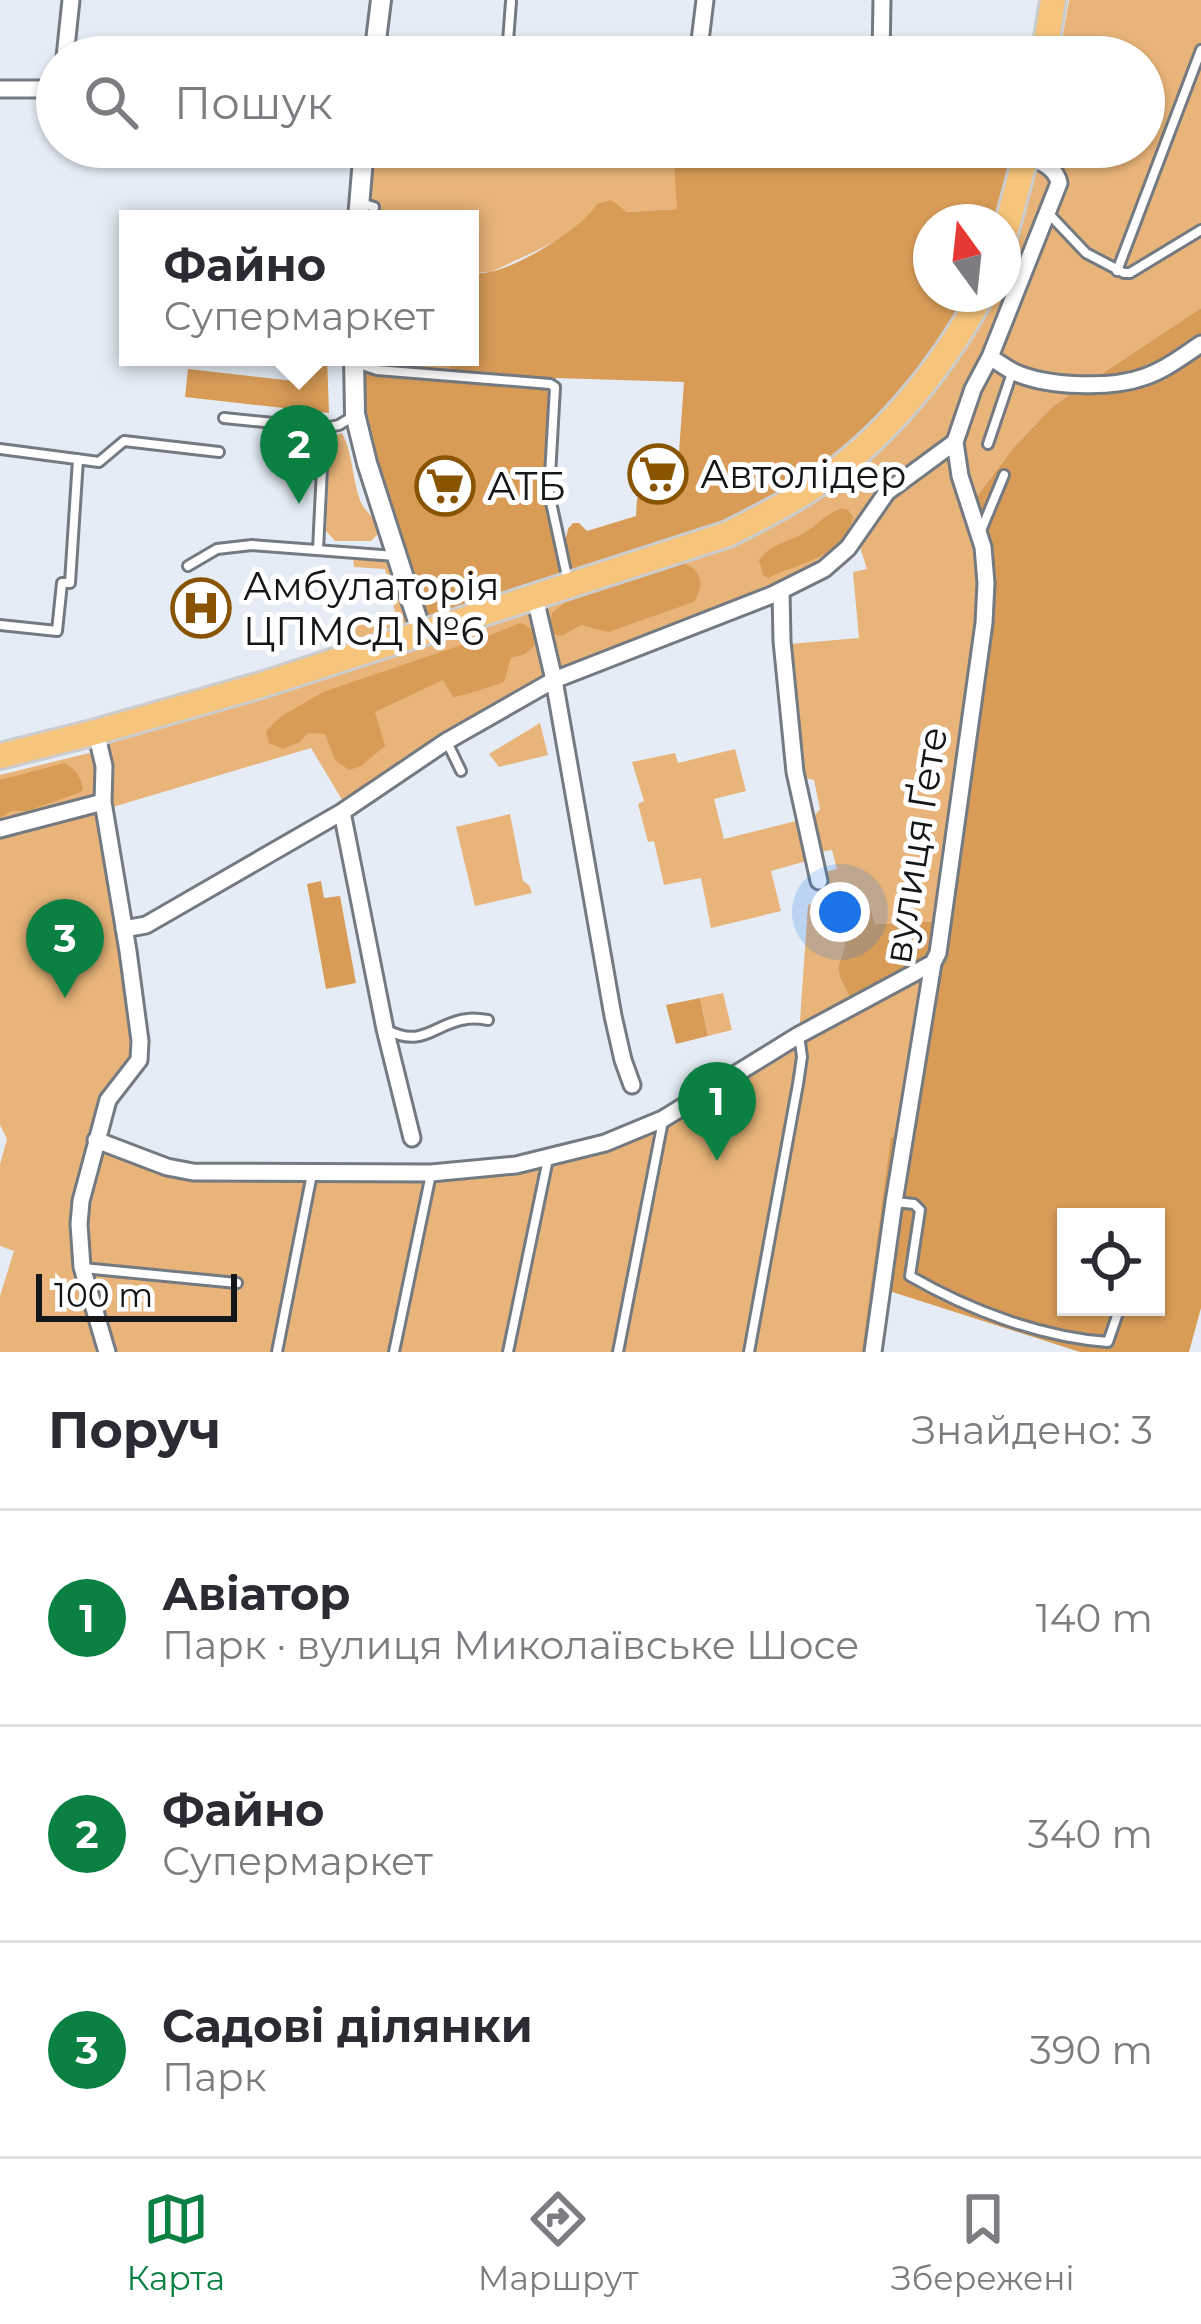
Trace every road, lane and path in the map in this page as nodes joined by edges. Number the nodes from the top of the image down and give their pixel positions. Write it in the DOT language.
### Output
graph roads {
  1 [pos="71,0"];
  2 [pos="382,0"];
  3 [pos="705,0"];
  4 [pos="882,0"];
  5 [pos="1054,0"];
  6 [pos="512,2"];
  7 [pos="67,36"];
  8 [pos="378,36"];
  9 [pos="509,36"];
  10 [pos="701,36"];
  11 [pos="881,36"];
  12 [pos="1048,36"];
  13 [pos="1201,50"];
  14 [pos="0,88"];
  15 [pos="36,88"];
  16 [pos="1165,146"];
  17 [pos="362,168"];
  18 [pos="1022,168"];
  19 [pos="1049,168"];
  20 [pos="1157,168"];
  21 [pos="1013,204"];
  22 [pos="358,210"];
  23 [pos="1048,213"];
  24 [pos="1201,230"];
  25 [pos="1118,271"];
  26 [pos="972,312"];
  27 [pos="1201,344"];
  28 [pos="990,357"];
  29 [pos="354,366"];
  30 [pos="368,366"];
  31 [pos="1013,372"];
  32 [pos="356,414"];
  33 [pos="224,418"];
  34 [pos="324,428"];
  35 [pos="955,442"];
  36 [pos="988,444"];
  37 [pos="0,449"];
  38 [pos="219,452"];
  39 [pos="78,459"];
  40 [pos="1004,475"];
  41 [pos="980,535"];
  42 [pos="318,550"];
  43 [pos="395,556"];
  44 [pos="188,566"];
  45 [pos="569,586"];
  46 [pos="781,591"];
  47 [pos="535,598"];
  48 [pos="0,625"];
  49 [pos="422,634"];
  50 [pos="554,680"];
  51 [pos="96,733"];
  52 [pos="447,741"];
  53 [pos="0,756"];
  54 [pos="461,771"];
  55 [pos="103,802"];
  56 [pos="342,812"];
  57 [pos="0,829"];
  58 [pos="819,881"];
  59 [pos="124,929"];
  60 [pos="933,964"];
  61 [pos="488,1020"];
  62 [pos="386,1029"];
  63 [pos="799,1035"];
  64 [pos="632,1085"];
  65 [pos="663,1119"];
  66 [pos="412,1138"];
  67 [pos="96,1139"];
  68 [pos="549,1158"];
  69 [pos="312,1172"];
  70 [pos="431,1173"];
  71 [pos="894,1202"];
  72 [pos="82,1268"];
  73 [pos="237,1282"];
  74 [pos="1117,1316"];
  75 [pos="107,1352"];
  76 [pos="277,1352"];
  77 [pos="394,1352"];
  78 [pos="508,1352"];
  79 [pos="618,1352"];
  80 [pos="749,1352"];
  81 [pos="873,1352"];
  1 -- 7 [label="street"];
  2 -- 8 [label="street"];
  3 -- 10 [label="street"];
  4 -- 11 [label="street"];
  5 -- 12 [label="main road"];
  6 -- 9 [label="lane"];
  13 -- 16 [label="lane"];
  14 -- 15 [label="street"];
  17 -- 22 [label="street"];
  18 -- 21 [label="main road"];
  19 -- 23 [label="street"];
  20 -- 25 [label="lane"];
  23 -- 25 [label="lane"];
  23 -- 28 [label="street"];
  24 -- 25 [label="lane"];
  26 -- 45 [label="main road"];
  27 -- 31 [label="street"];
  28 -- 31 [label="street"];
  28 -- 35 [label="street"];
  29 -- 32 [label="street"];
  30 -- 45 [label="lane"];
  31 -- 36 [label="lane"];
  32 -- 34 [label="lane"];
  32 -- 43 [label="street"];
  33 -- 34 [label="lane"];
  34 -- 42 [label="lane"];
  35 -- 41 [label="street, вулиця Ґете"];
  35 -- 46 [label="street"];
  37 -- 39 [label="lane"];
  38 -- 39 [label="lane"];
  39 -- 48 [label="lane"];
  40 -- 41 [label="lane"];
  41 -- 60 [label="street, вулиця Ґете"];
  42 -- 43 [label="lane"];
  42 -- 44 [label="lane"];
  43 -- 49 [label="street"];
  45 -- 47 [label="main road"];
  46 -- 50 [label="street"];
  46 -- 58 [label="street"];
  47 -- 49 [label="main road"];
  47 -- 50 [label="street"];
  49 -- 51 [label="main road"];
  50 -- 52 [label="street"];
  50 -- 64 [label="street"];
  51 -- 53 [label="main road"];
  51 -- 55 [label="street"];
  52 -- 54 [label="lane"];
  52 -- 56 [label="street"];
  55 -- 57 [label="street"];
  55 -- 59 [label="street"];
  56 -- 59 [label="street"];
  56 -- 62 [label="street"];
  59 -- 67 [label="street"];
  60 -- 63 [label="street"];
  60 -- 71 [label="street, вулиця Ґете"];
  61 -- 62 [label="lane"];
  62 -- 66 [label="street"];
  63 -- 65 [label="street"];
  63 -- 80 [label="lane"];
  65 -- 68 [label="street"];
  65 -- 79 [label="lane"];
  67 -- 69 [label="street"];
  67 -- 72 [label="street"];
  68 -- 70 [label="street"];
  68 -- 78 [label="lane"];
  69 -- 70 [label="street"];
  69 -- 76 [label="lane"];
  70 -- 77 [label="lane"];
  71 -- 74 [label="lane"];
  71 -- 81 [label="street, вулиця Ґете"];
  72 -- 73 [label="lane"];
  72 -- 75 [label="street"];
}
